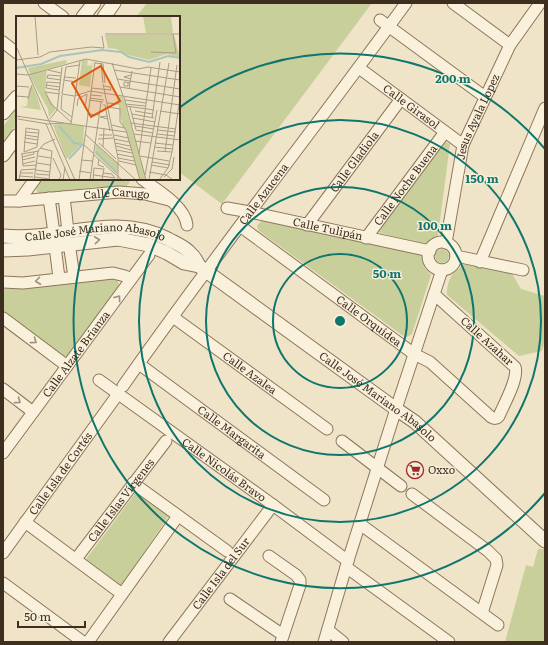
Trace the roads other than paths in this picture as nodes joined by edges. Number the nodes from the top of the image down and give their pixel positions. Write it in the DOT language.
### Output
graph roads {
  1 [pos="44,3"];
  2 [pos="94,3"];
  3 [pos="114,3"];
  4 [pos="406,3"];
  5 [pos="453,3"];
  6 [pos="537,4"];
  7 [pos="62,16"];
  8 [pos="84,16"];
  9 [pos="105,16"];
  10 [pos="385,24"];
  11 [pos="3,42"];
  12 [pos="510,45"];
  13 [pos="16,52"];
  14 [pos="359,68"];
  15 [pos="484,97"];
  16 [pos="16,98"];
  17 [pos="401,99"];
  18 [pos="545,108"];
  19 [pos="3,113"];
  20 [pos="445,132"];
  21 [pos="16,137"];
  22 [pos="462,145"];
  23 [pos="3,155"];
  24 [pos="33,180"];
  25 [pos="143,180"];
  26 [pos="64,197"];
  27 [pos="49,198"];
  28 [pos="169,200"];
  29 [pos="3,201"];
  30 [pos="18,201"];
  31 [pos="226,208"];
  32 [pos="250,212"];
  33 [pos="187,225"];
  34 [pos="307,225"];
  35 [pos="240,226"];
  36 [pos="69,237"];
  37 [pos="366,238"];
  38 [pos="3,239"];
  39 [pos="54,239"];
  40 [pos="446,243"];
  41 [pos="3,250"];
  42 [pos="430,251"];
  43 [pos="149,255"];
  44 [pos="456,256"];
  45 [pos="480,262"];
  46 [pos="203,269"];
  47 [pos="442,270"];
  48 [pos="522,270"];
  49 [pos="74,277"];
  50 [pos="59,278"];
  51 [pos="131,279"];
  52 [pos="3,282"];
  53 [pos="434,294"];
  54 [pos="173,317"];
  55 [pos="3,318"];
  56 [pos="414,354"];
  57 [pos="139,364"];
  58 [pos="67,366"];
  59 [pos="99,380"];
  60 [pos="3,390"];
  61 [pos="121,390"];
  62 [pos="396,409"];
  63 [pos="33,412"];
  64 [pos="496,418"];
  65 [pos="326,430"];
  66 [pos="166,441"];
  67 [pos="342,441"];
  68 [pos="3,453"];
  69 [pos="378,468"];
  70 [pos="133,484"];
  71 [pos="401,486"];
  72 [pos="412,494"];
  73 [pos="324,500"];
  74 [pos="273,505"];
  75 [pos="178,516"];
  76 [pos="25,522"];
  77 [pos="360,524"];
  78 [pos="545,541"];
  79 [pos="227,552"];
  80 [pos="3,553"];
  81 [pos="269,556"];
  82 [pos="76,559"];
  83 [pos="347,564"];
  84 [pos="3,584"];
  85 [pos="122,594"];
  86 [pos="230,600"];
  87 [pos="482,613"];
  88 [pos="498,625"];
  89 [pos="328,630"];
  90 [pos="282,639"];
  91 [pos="83,642"];
  92 [pos="88,642"];
  93 [pos="169,642"];
  94 [pos="324,642"];
  95 [pos="343,642"];
  96 [pos="449,642"];
  1 -- 7 [label="street"];
  2 -- 8 [label="street"];
  3 -- 9 [label="street"];
  4 -- 10 [label="street, Calle Azucena"];
  5 -- 12 [label="street"];
  6 -- 12 [label="street, Jesus Ayala Lopez"];
  10 -- 14 [label="street, Calle Azucena"];
  10 -- 15 [label="street"];
  11 -- 13 [label="street"];
  12 -- 15 [label="street, Jesus Ayala Lopez"];
  14 -- 17 [label="street, Calle Girasol"];
  14 -- 32 [label="street, Calle Azucena"];
  15 -- 22 [label="street, Jesus Ayala Lopez"];
  16 -- 19 [label="street"];
  17 -- 20 [label="street, Calle Girasol"];
  17 -- 34 [label="street, Calle Gladiola"];
  18 -- 45 [label="street"];
  20 -- 22 [label="street, Calle Girasol"];
  20 -- 37 [label="street, Calle Noche Buena"];
  21 -- 23 [label="street"];
  22 -- 40 [label="street, Jesus Ayala Lopez"];
  24 -- 30 [label="street"];
  25 -- 28 [label="street"];
  26 -- 27 [label="street, Calle Carugo"];
  26 -- 28 [label="street, Calle Carugo"];
  26 -- 36 [label="street"];
  27 -- 30 [label="street, Calle Carugo"];
  27 -- 39 [label="street"];
  28 -- 33 [label="street"];
  29 -- 30 [label="street, Calle Carugo"];
  31 -- 32 [label="street, Calle Tulipán"];
  32 -- 34 [label="street, Calle Tulipán"];
  32 -- 35 [label="street, Calle Azucena"];
  34 -- 37 [label="street, Calle Tulipán"];
  35 -- 46 [label="street, Calle Azucena"];
  35 -- 56 [label="street, Calle Orquídea"];
  36 -- 39 [label="street, Calle José Mariano Abasolo"];
  36 -- 46 [label="street, Calle José Mariano Abasolo"];
  36 -- 49 [label="street"];
  37 -- 42 [label="street, Calle Tulipán"];
  38 -- 39 [label="street, Calle José Mariano Abasolo"];
  39 -- 41 [label="street, Calle José Mariano Abasolo"];
  39 -- 50 [label="street"];
  40 -- 42 [label="street"];
  40 -- 44 [label="street"];
  42 -- 47 [label="street"];
  43 -- 51 [label="street, Calle Alzate Brianza"];
  44 -- 45 [label="street"];
  44 -- 47 [label="street"];
  45 -- 48 [label="street"];
  46 -- 54 [label="street, Calle Azucena"];
  46 -- 62 [label="street, Calle José Mariano Abasolo"];
  47 -- 53 [label="street"];
  49 -- 50 [label="street"];
  49 -- 51 [label="street"];
  50 -- 52 [label="street, one-way"];
  58 -- 51 [label="street, Calle Alzate Brianza, one-way"];
  53 -- 56 [label="street"];
  53 -- 64 [label="street, Calle Azahar"];
  54 -- 57 [label="street, Calle Azucena"];
  54 -- 65 [label="street, Calle Azalea"];
  55 -- 58 [label="street, one-way"];
  56 -- 62 [label="street"];
  56 -- 64 [label="street, Calle Orquídea"];
  57 -- 61 [label="street, Calle Azucena"];
  57 -- 73 [label="street, Calle Margarita"];
  58 -- 63 [label="street, Calle Alzate Brianza"];
  59 -- 61 [label="street, Calle Nicolás Bravo"];
  60 -- 63 [label="street, one-way"];
  61 -- 74 [label="street, Calle Nicolás Bravo"];
  61 -- 76 [label="street, Calle Isla de Cortés"];
  62 -- 69 [label="street"];
  62 -- 78 [label="street, Calle José Mariano Abasolo"];
  63 -- 68 [label="street, Calle Alzate Brianza"];
  66 -- 70 [label="street, Calle Islas Vírgenes"];
  67 -- 69 [label="street"];
  69 -- 71 [label="street"];
  69 -- 77 [label="street"];
  70 -- 75 [label="street"];
  70 -- 82 [label="street, Calle Islas Vírgenes"];
  72 -- 87 [label="street"];
  74 -- 83 [label="street, Calle Nicolás Bravo"];
  74 -- 93 [label="street, Calle Isla del Sur"];
  75 -- 79 [label="street"];
  75 -- 85 [label="street"];
  76 -- 80 [label="street, Calle Isla de Cortés"];
  76 -- 82 [label="street"];
  77 -- 83 [label="street"];
  77 -- 87 [label="street"];
  81 -- 90 [label="street"];
  82 -- 85 [label="street"];
  83 -- 89 [label="street"];
  83 -- 96 [label="street, Calle Nicolás Bravo"];
  84 -- 91 [label="street"];
  85 -- 92 [label="street"];
  86 -- 90 [label="street"];
  87 -- 88 [label="street"];
  89 -- 94 [label="street"];
  89 -- 95 [label="street"];
}
